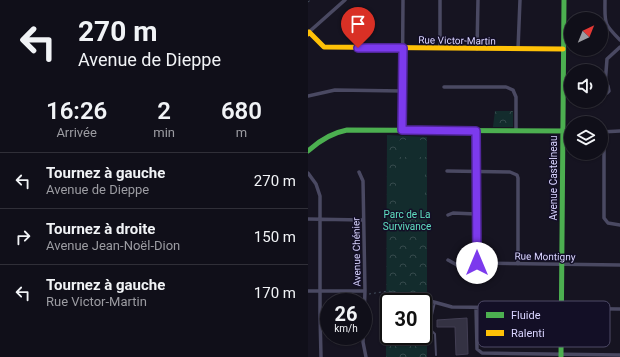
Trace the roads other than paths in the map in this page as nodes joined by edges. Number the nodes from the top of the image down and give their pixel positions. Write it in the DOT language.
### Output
graph roads {
  1 [pos="345,0"];
  2 [pos="403,0"];
  3 [pos="440,0"];
  4 [pos="478,0"];
  5 [pos="520,0"];
  6 [pos="564,0"];
  7 [pos="605,0"];
  8 [pos="309,33"];
  9 [pos="620,40"];
  10 [pos="620,47"];
  11 [pos="403,48"];
  12 [pos="440,48"];
  13 [pos="477,49"];
  14 [pos="518,49"];
  15 [pos="563,49"];
  16 [pos="606,64"];
  17 [pos="444,87"];
  18 [pos="402,91"];
  19 [pos="308,96"];
  20 [pos="402,130"];
  21 [pos="476,131"];
  22 [pos="516,131"];
  23 [pos="562,131"];
  24 [pos="620,131"];
  25 [pos="608,132"];
  26 [pos="308,151"];
  27 [pos="603,160"];
  28 [pos="359,172"];
  29 [pos="447,172"];
  30 [pos="476,172"];
  31 [pos="308,173"];
  32 [pos="476,214"];
  33 [pos="448,215"];
  34 [pos="308,219"];
  35 [pos="320,219"];
  36 [pos="363,220"];
  37 [pos="620,224"];
  38 [pos="448,260"];
  39 [pos="477,263"];
  40 [pos="518,264"];
  41 [pos="561,264"];
  42 [pos="620,265"];
  43 [pos="308,291"];
  44 [pos="320,291"];
  45 [pos="365,291"];
  46 [pos="432,301"];
  47 [pos="561,301"];
  48 [pos="435,302"];
  49 [pos="476,308"];
  50 [pos="436,355"];
  51 [pos="515,355"];
  52 [pos="561,355"];
  53 [pos="620,355"];
  54 [pos="321,357"];
  55 [pos="366,357"];
  1 -- 8 [label="street"];
  2 -- 11 [label="street"];
  3 -- 12 [label="street"];
  4 -- 13 [label="street"];
  5 -- 14 [label="street"];
  6 -- 15 [label="street, Avenue Castelneau"];
  7 -- 9 [label="street"];
  8 -- 11 [label="street, Rue Victor-Martin"];
  10 -- 16 [label="street"];
  11 -- 12 [label="street, Rue Victor-Martin"];
  11 -- 18 [label="street"];
  12 -- 13 [label="street, Rue Victor-Martin"];
  13 -- 14 [label="street, Rue Victor-Martin"];
  14 -- 15 [label="street, Rue Victor-Martin"];
  15 -- 23 [label="street, Avenue Castelneau"];
  17 -- 22 [label="street"];
  18 -- 19 [label="street"];
  18 -- 20 [label="street"];
  20 -- 21 [label="street"];
  20 -- 26 [label="street"];
  21 -- 22 [label="street"];
  21 -- 30 [label="street"];
  22 -- 23 [label="street"];
  23 -- 41 [label="street, Avenue Castelneau"];
  24 -- 25 [label="street"];
  27 -- 37 [label="street"];
  28 -- 36 [label="street, Avenue Chénier"];
  29 -- 30 [label="street"];
  30 -- 32 [label="street"];
  30 -- 40 [label="street"];
  31 -- 35 [label="street"];
  32 -- 33 [label="street"];
  32 -- 39 [label="street"];
  34 -- 35 [label="street"];
  35 -- 36 [label="street"];
  35 -- 44 [label="street"];
  36 -- 45 [label="street, Avenue Chénier"];
  38 -- 39 [label="street, Rue Montigny"];
  39 -- 40 [label="street, Rue Montigny"];
  40 -- 41 [label="street, Rue Montigny"];
  41 -- 42 [label="street, Rue Montigny"];
  41 -- 47 [label="street, Avenue Castelneau"];
  43 -- 44 [label="street"];
  44 -- 45 [label="street"];
  44 -- 54 [label="street"];
  45 -- 55 [label="street, Avenue Chénier"];
  46 -- 48 [label="street"];
  48 -- 49 [label="street"];
  48 -- 50 [label="lane"];
  49 -- 51 [label="street"];
  51 -- 52 [label="street"];
  52 -- 53 [label="street"];
}
